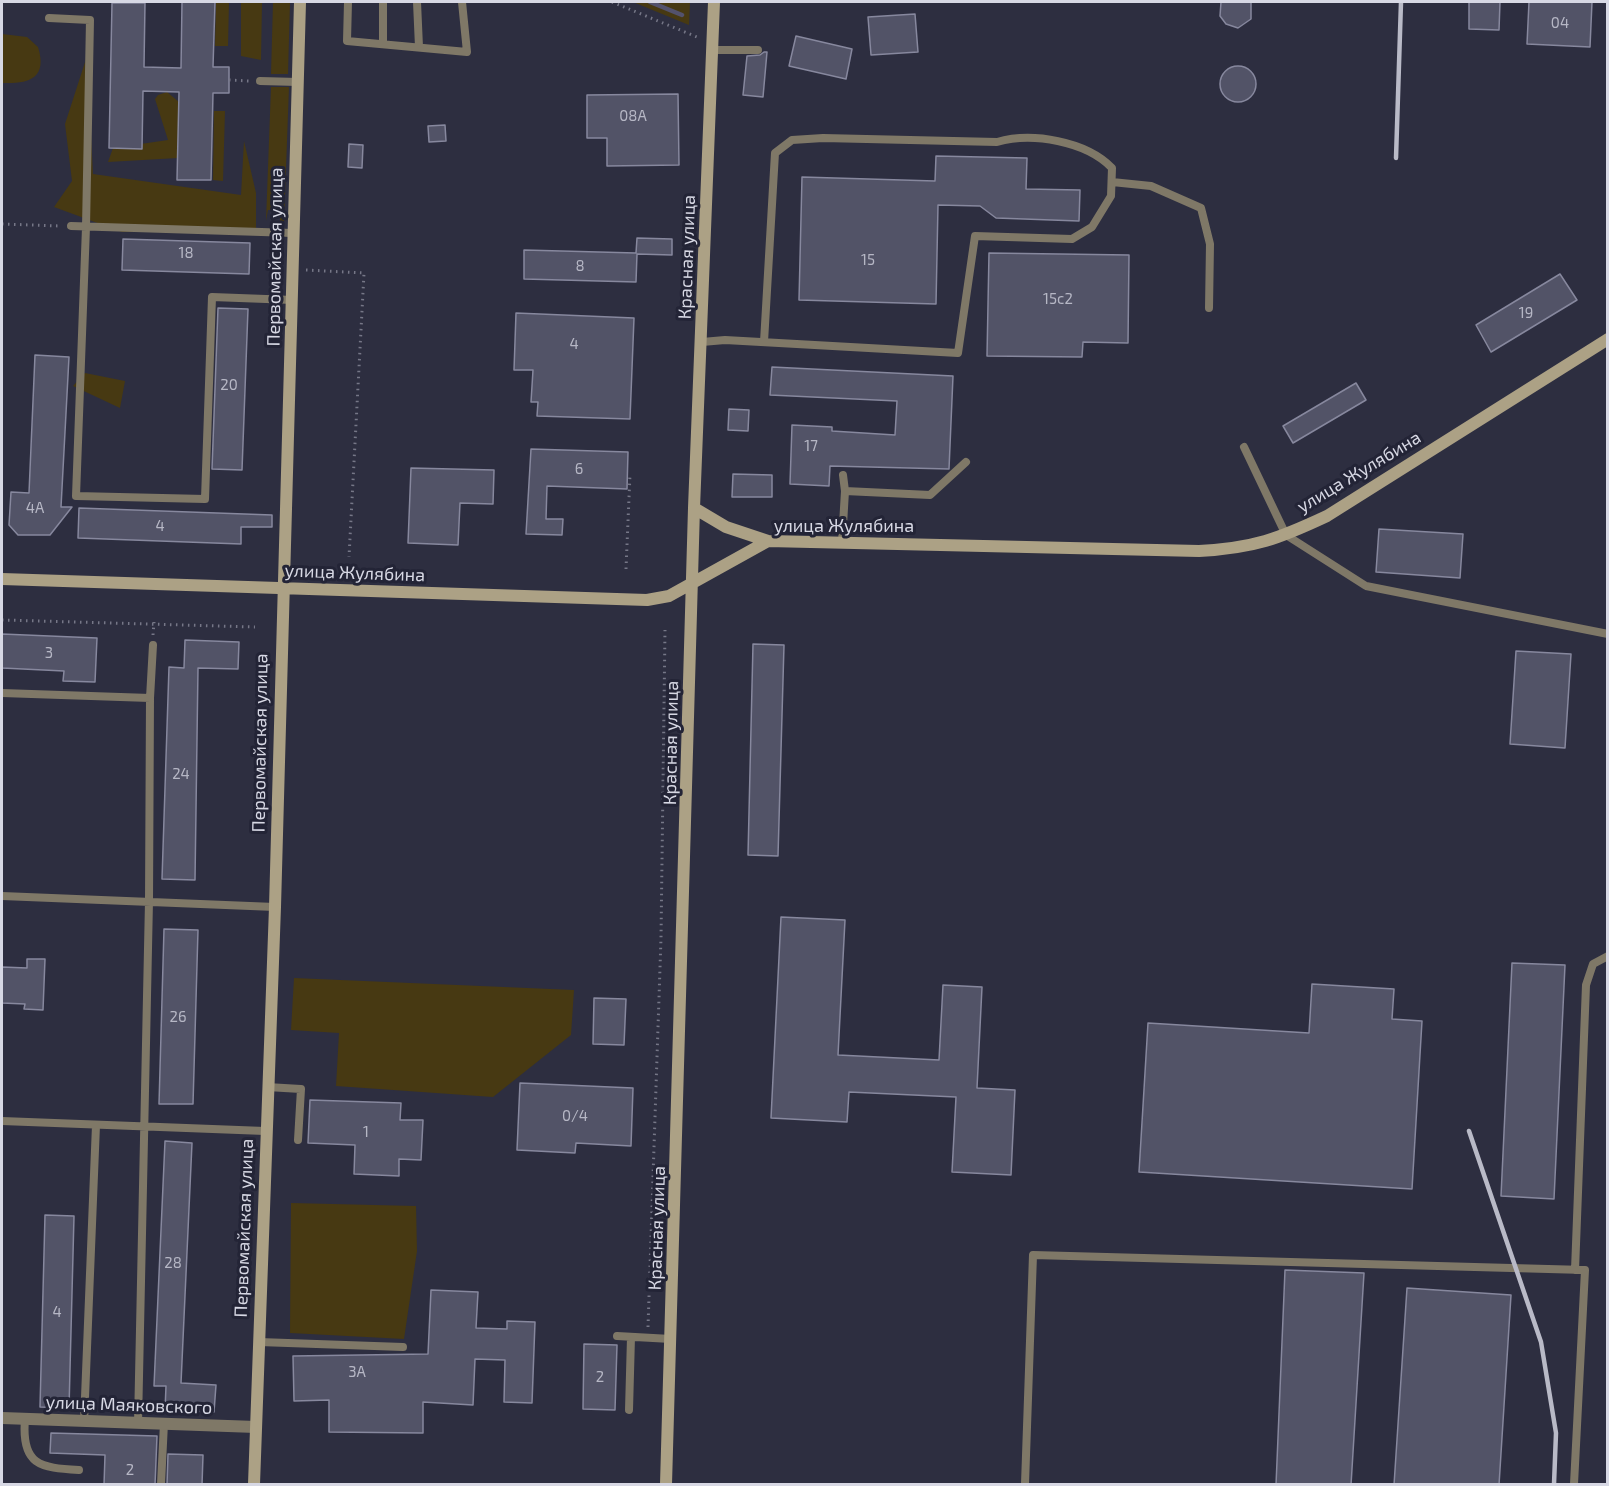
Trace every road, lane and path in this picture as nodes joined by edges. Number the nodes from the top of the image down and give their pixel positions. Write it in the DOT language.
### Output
graph roads {
  1 [pos="300,2"];
  2 [pos="348,2"];
  3 [pos="382,2"];
  4 [pos="417,2"];
  5 [pos="462,2"];
  6 [pos="612,2"];
  7 [pos="715,2"];
  8 [pos="49,18"];
  9 [pos="697,37"];
  10 [pos="383,44"];
  11 [pos="419,47"];
  12 [pos="712,50"];
  13 [pos="758,50"];
  14 [pos="229,80"];
  15 [pos="260,81"];
  16 [pos="298,82"];
  17 [pos="1112,182"];
  18 [pos="2,224"];
  19 [pos="71,226"];
  20 [pos="86,227"];
  21 [pos="293,233"];
  22 [pos="293,269"];
  23 [pos="293,300"];
  24 [pos="1209,308"];
  25 [pos="1608,339"];
  26 [pos="702,342"];
  27 [pos="764,342"];
  28 [pos="1244,447"];
  29 [pos="966,462"];
  30 [pos="630,474"];
  31 [pos="843,475"];
  32 [pos="845,491"];
  33 [pos="694,508"];
  34 [pos="1286,535"];
  35 [pos="768,542"];
  36 [pos="842,542"];
  37 [pos="349,557"];
  38 [pos="626,569"];
  39 [pos="2,579"];
  40 [pos="693,583"];
  41 [pos="284,589"];
  42 [pos="2,620"];
  43 [pos="255,627"];
  44 [pos="665,630"];
  45 [pos="1608,634"];
  46 [pos="153,645"];
  47 [pos="2,693"];
  48 [pos="150,698"];
  49 [pos="2,896"];
  50 [pos="149,901"];
  51 [pos="275,907"];
  52 [pos="1608,956"];
  53 [pos="267,1087"];
  54 [pos="2,1121"];
  55 [pos="96,1125"];
  56 [pos="144,1127"];
  57 [pos="265,1131"];
  58 [pos="298,1140"];
  59 [pos="1575,1270"];
  60 [pos="617,1336"];
  61 [pos="632,1337"];
  62 [pos="647,1338"];
  63 [pos="671,1339"];
  64 [pos="259,1342"];
  65 [pos="403,1347"];
  66 [pos="629,1410"];
  67 [pos="2,1418"];
  68 [pos="25,1419"];
  69 [pos="84,1422"];
  70 [pos="164,1423"];
  71 [pos="138,1424"];
  72 [pos="256,1427"];
  73 [pos="80,1470"];
  74 [pos="161,1485"];
  75 [pos="254,1485"];
  76 [pos="666,1485"];
  77 [pos="1025,1485"];
  78 [pos="1574,1485"];
  1 -- 16 [label="main road, Первомайская улица"];
  2 -- 10 [label="lane"];
  3 -- 10 [label="lane"];
  4 -- 11 [label="lane"];
  5 -- 11 [label="lane"];
  6 -- 9 [label="path"];
  7 -- 12 [label="main road, Красная улица"];
  8 -- 20 [label="lane"];
  10 -- 11 [label="lane"];
  12 -- 13 [label="lane"];
  12 -- 26 [label="main road, Красная улица"];
  14 -- 15 [label="path"];
  15 -- 16 [label="lane"];
  16 -- 21 [label="main road, Первомайская улица"];
  17 -- 24 [label="lane"];
  17 -- 27 [label="lane"];
  17 -- 27 [label="lane"];
  18 -- 19 [label="path"];
  19 -- 20 [label="lane"];
  20 -- 21 [label="lane"];
  20 -- 23 [label="lane"];
  21 -- 22 [label="main road, Первомайская улица"];
  22 -- 23 [label="main road, Первомайская улица"];
  22 -- 37 [label="path"];
  23 -- 41 [label="main road, Первомайская улица"];
  25 -- 34 [label="main road, улица Жулябина"];
  26 -- 27 [label="lane"];
  26 -- 33 [label="main road, Красная улица"];
  28 -- 34 [label="lane"];
  29 -- 32 [label="lane"];
  30 -- 38 [label="path"];
  31 -- 32 [label="lane"];
  32 -- 36 [label="lane"];
  33 -- 35 [label="main road"];
  33 -- 40 [label="main road, Красная улица"];
  34 -- 36 [label="main road, улица Жулябина"];
  34 -- 45 [label="lane"];
  35 -- 36 [label="main road, улица Жулябина"];
  35 -- 40 [label="main road, улица Жулябина"];
  39 -- 41 [label="main road, улица Жулябина"];
  40 -- 41 [label="main road, улица Жулябина"];
  40 -- 63 [label="main road, Красная улица"];
  41 -- 51 [label="main road, Первомайская улица"];
  42 -- 43 [label="path"];
  44 -- 62 [label="path"];
  46 -- 48 [label="lane"];
  47 -- 48 [label="lane"];
  48 -- 50 [label="lane"];
  49 -- 50 [label="lane"];
  50 -- 51 [label="lane"];
  50 -- 56 [label="lane"];
  51 -- 53 [label="main road, Первомайская улица"];
  52 -- 59 [label="lane"];
  53 -- 57 [label="main road, Первомайская улица"];
  53 -- 58 [label="lane"];
  54 -- 55 [label="lane"];
  55 -- 56 [label="lane"];
  55 -- 69 [label="lane"];
  56 -- 57 [label="lane"];
  56 -- 71 [label="lane"];
  57 -- 64 [label="main road, Первомайская улица"];
  59 -- 77 [label="lane"];
  59 -- 78 [label="lane"];
  60 -- 61 [label="lane"];
  61 -- 62 [label="lane"];
  61 -- 66 [label="lane"];
  62 -- 63 [label="lane"];
  63 -- 76 [label="main road, Красная улица"];
  64 -- 65 [label="lane"];
  64 -- 72 [label="main road, Первомайская улица"];
  67 -- 68 [label="street, улица Маяковского"];
  68 -- 69 [label="street, улица Маяковского"];
  68 -- 73 [label="lane"];
  69 -- 71 [label="street, улица Маяковского"];
  70 -- 71 [label="street, улица Маяковского"];
  70 -- 72 [label="street, улица Маяковского"];
  70 -- 74 [label="lane"];
  72 -- 75 [label="main road, Первомайская улица"];
}
